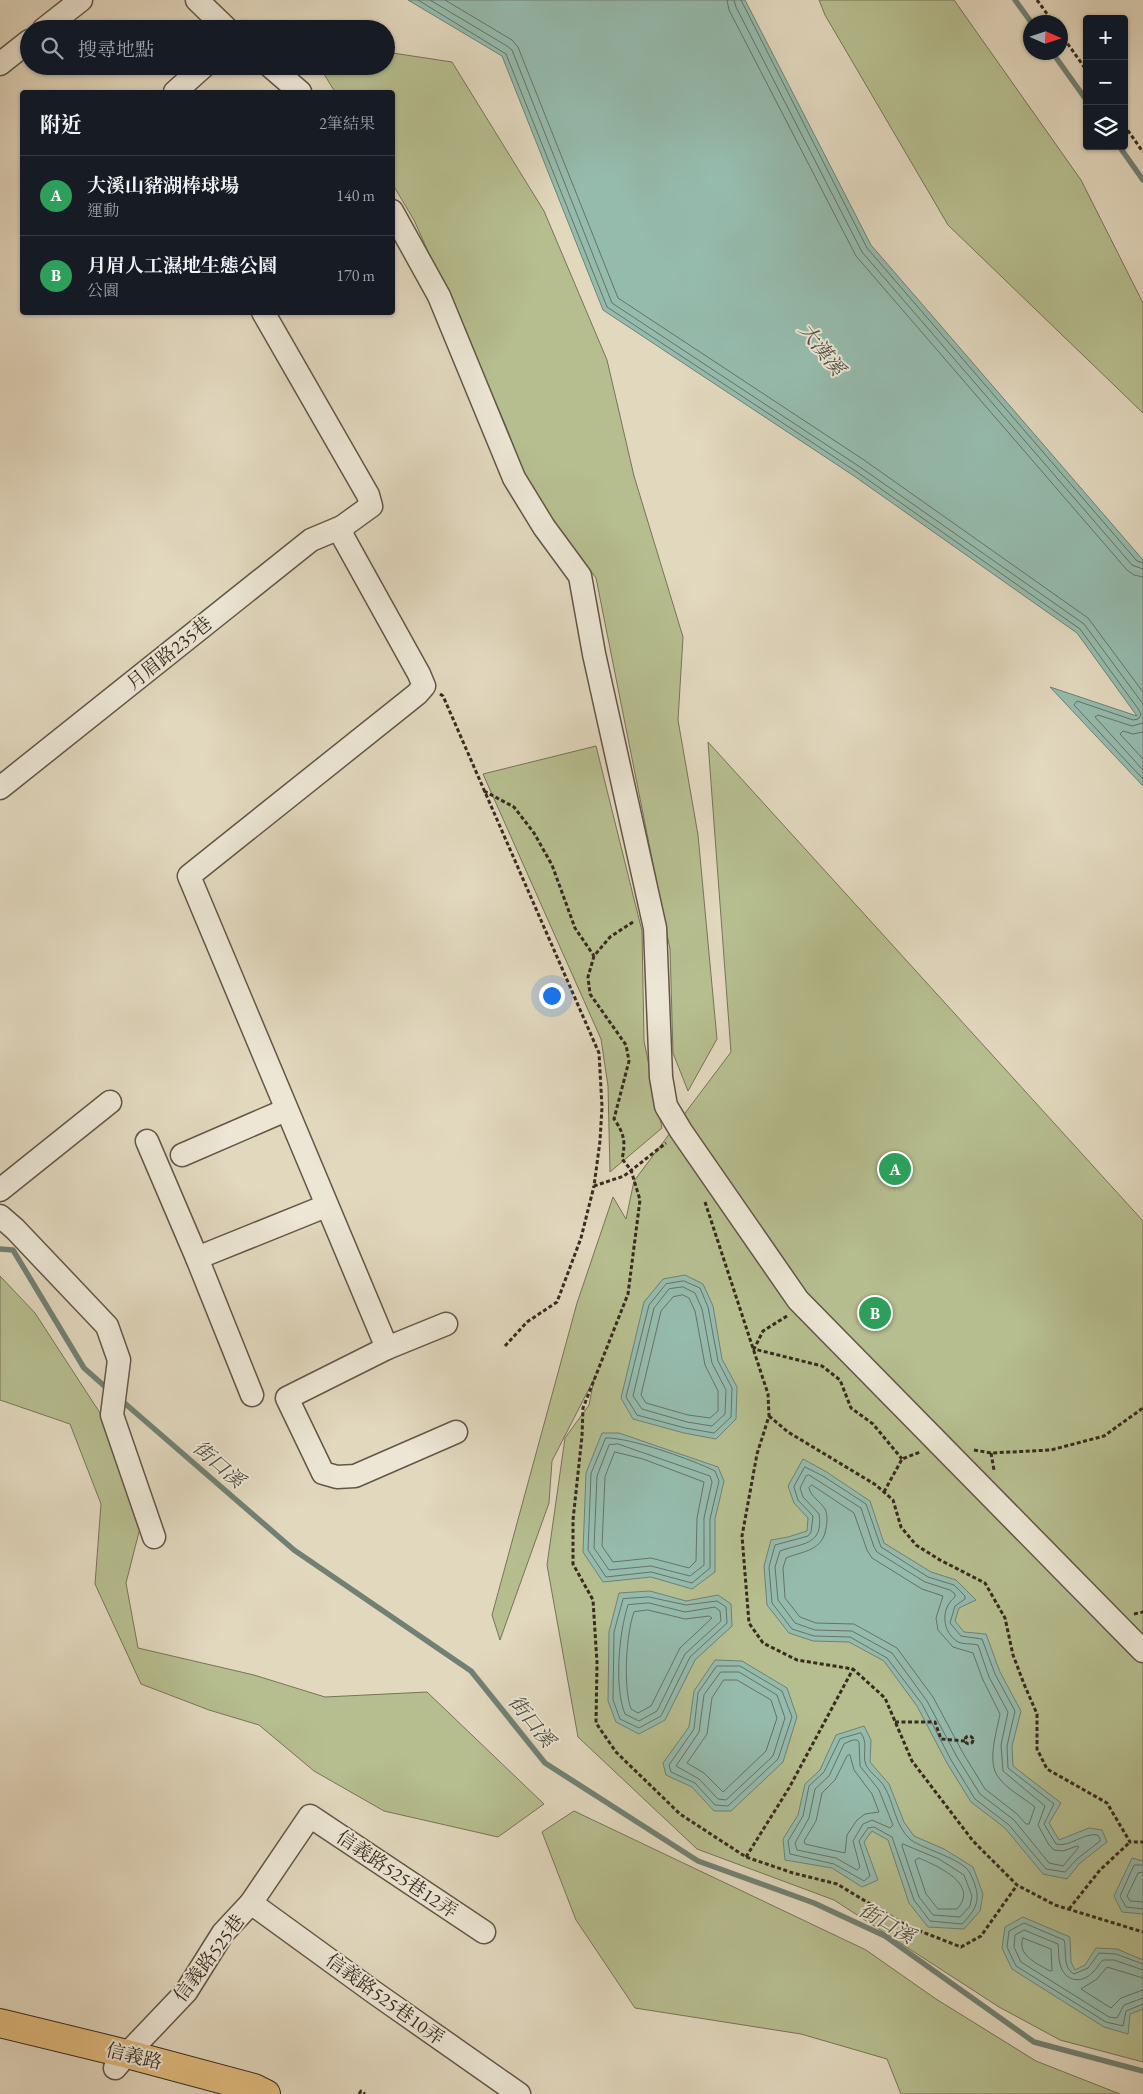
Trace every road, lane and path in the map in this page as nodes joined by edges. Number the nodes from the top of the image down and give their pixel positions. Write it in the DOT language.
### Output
graph roads {
  1 [pos="81,0"];
  2 [pos="197,0"];
  3 [pos="1037,0"];
  4 [pos="1048,15"];
  5 [pos="55,20"];
  6 [pos="218,20"];
  7 [pos="1068,45"];
  8 [pos="20,48"];
  9 [pos="0,64"];
  10 [pos="1083,66"];
  11 [pos="194,75"];
  12 [pos="280,75"];
  13 [pos="177,90"];
  14 [pos="298,90"];
  15 [pos="1128,131"];
  16 [pos="1143,152"];
  17 [pos="395,216"];
  18 [pos="265,315"];
  19 [pos="342,527"];
  20 [pos="424,686"];
  21 [pos="0,788"];
  22 [pos="484,791"];
  23 [pos="649,899"];
  24 [pos="594,956"];
  25 [pos="110,1102"];
  26 [pos="286,1110"];
  27 [pos="681,1131"];
  28 [pos="147,1141"];
  29 [pos="182,1155"];
  30 [pos="631,1170"];
  31 [pos="594,1186"];
  32 [pos="0,1190"];
  33 [pos="703,1198"];
  34 [pos="326,1206"];
  35 [pos="0,1216"];
  36 [pos="197,1258"];
  37 [pos="804,1306"];
  38 [pos="446,1324"];
  39 [pos="505,1346"];
  40 [pos="387,1348"];
  41 [pos="754,1349"];
  42 [pos="252,1395"];
  43 [pos="1143,1408"];
  44 [pos="769,1416"];
  45 [pos="456,1432"];
  46 [pos="940,1444"];
  47 [pos="991,1453"];
  48 [pos="902,1459"];
  49 [pos="884,1492"];
  50 [pos="154,1536"];
  51 [pos="1143,1651"];
  52 [pos="854,1669"];
  53 [pos="895,1722"];
  54 [pos="965,1741"];
  55 [pos="310,1816"];
  56 [pos="1130,1842"];
  57 [pos="1143,1842"];
  58 [pos="746,1857"];
  59 [pos="1017,1885"];
  60 [pos="251,1903"];
  61 [pos="1069,1909"];
  62 [pos="484,1932"];
  63 [pos="1143,1932"];
  64 [pos="0,2023"];
  65 [pos="0,2040"];
  66 [pos="121,2061"];
  67 [pos="204,2094"];
  68 [pos="266,2094"];
  69 [pos="360,2094"];
  70 [pos="365,2094"];
  71 [pos="519,2094"];
  1 -- 5 [label="street"];
  2 -- 6 [label="street"];
  3 -- 4 [label="path"];
  7 -- 10 [label="path"];
  8 -- 9 [label="street"];
  11 -- 13 [label="street"];
  12 -- 14 [label="street"];
  15 -- 16 [label="path"];
  17 -- 23 [label="street"];
  18 -- 19 [label="street, 月眉路235巷"];
  19 -- 20 [label="street"];
  19 -- 21 [label="street, 月眉路235巷"];
  20 -- 22 [label="path"];
  20 -- 26 [label="street"];
  22 -- 24 [label="path"];
  22 -- 31 [label="path"];
  23 -- 24 [label="path"];
  23 -- 27 [label="street"];
  24 -- 30 [label="path"];
  25 -- 32 [label="street"];
  26 -- 29 [label="street"];
  26 -- 34 [label="street"];
  27 -- 30 [label="path"];
  27 -- 37 [label="street"];
  28 -- 36 [label="street"];
  30 -- 31 [label="path"];
  30 -- 58 [label="path"];
  31 -- 39 [label="path"];
  33 -- 41 [label="path"];
  34 -- 36 [label="street"];
  34 -- 40 [label="street"];
  35 -- 50 [label="street"];
  36 -- 42 [label="street"];
  37 -- 41 [label="path"];
  37 -- 46 [label="street"];
  38 -- 40 [label="street"];
  40 -- 45 [label="street"];
  41 -- 44 [label="path"];
  41 -- 48 [label="path"];
  43 -- 47 [label="path"];
  44 -- 49 [label="path"];
  44 -- 52 [label="path"];
  46 -- 48 [label="path"];
  46 -- 51 [label="street"];
  48 -- 49 [label="path"];
  49 -- 56 [label="path"];
  52 -- 53 [label="path"];
  52 -- 58 [label="path"];
  53 -- 54 [label="path"];
  53 -- 59 [label="path"];
  55 -- 60 [label="street, 信義路525巷"];
  55 -- 62 [label="street, 信義路525巷12弄"];
  56 -- 57 [label="path"];
  56 -- 61 [label="path"];
  58 -- 59 [label="path"];
  59 -- 61 [label="path"];
  60 -- 66 [label="street, 信義路525巷"];
  60 -- 71 [label="street, 信義路525巷10弄"];
  61 -- 63 [label="path"];
  64 -- 66 [label="main road, 信義路"];
  65 -- 66 [label="main road, 信義路"];
  66 -- 67 [label="main road, 信義路"];
  66 -- 68 [label="main road, 信義路"];
  69 -- 70 [label="path"];
}
